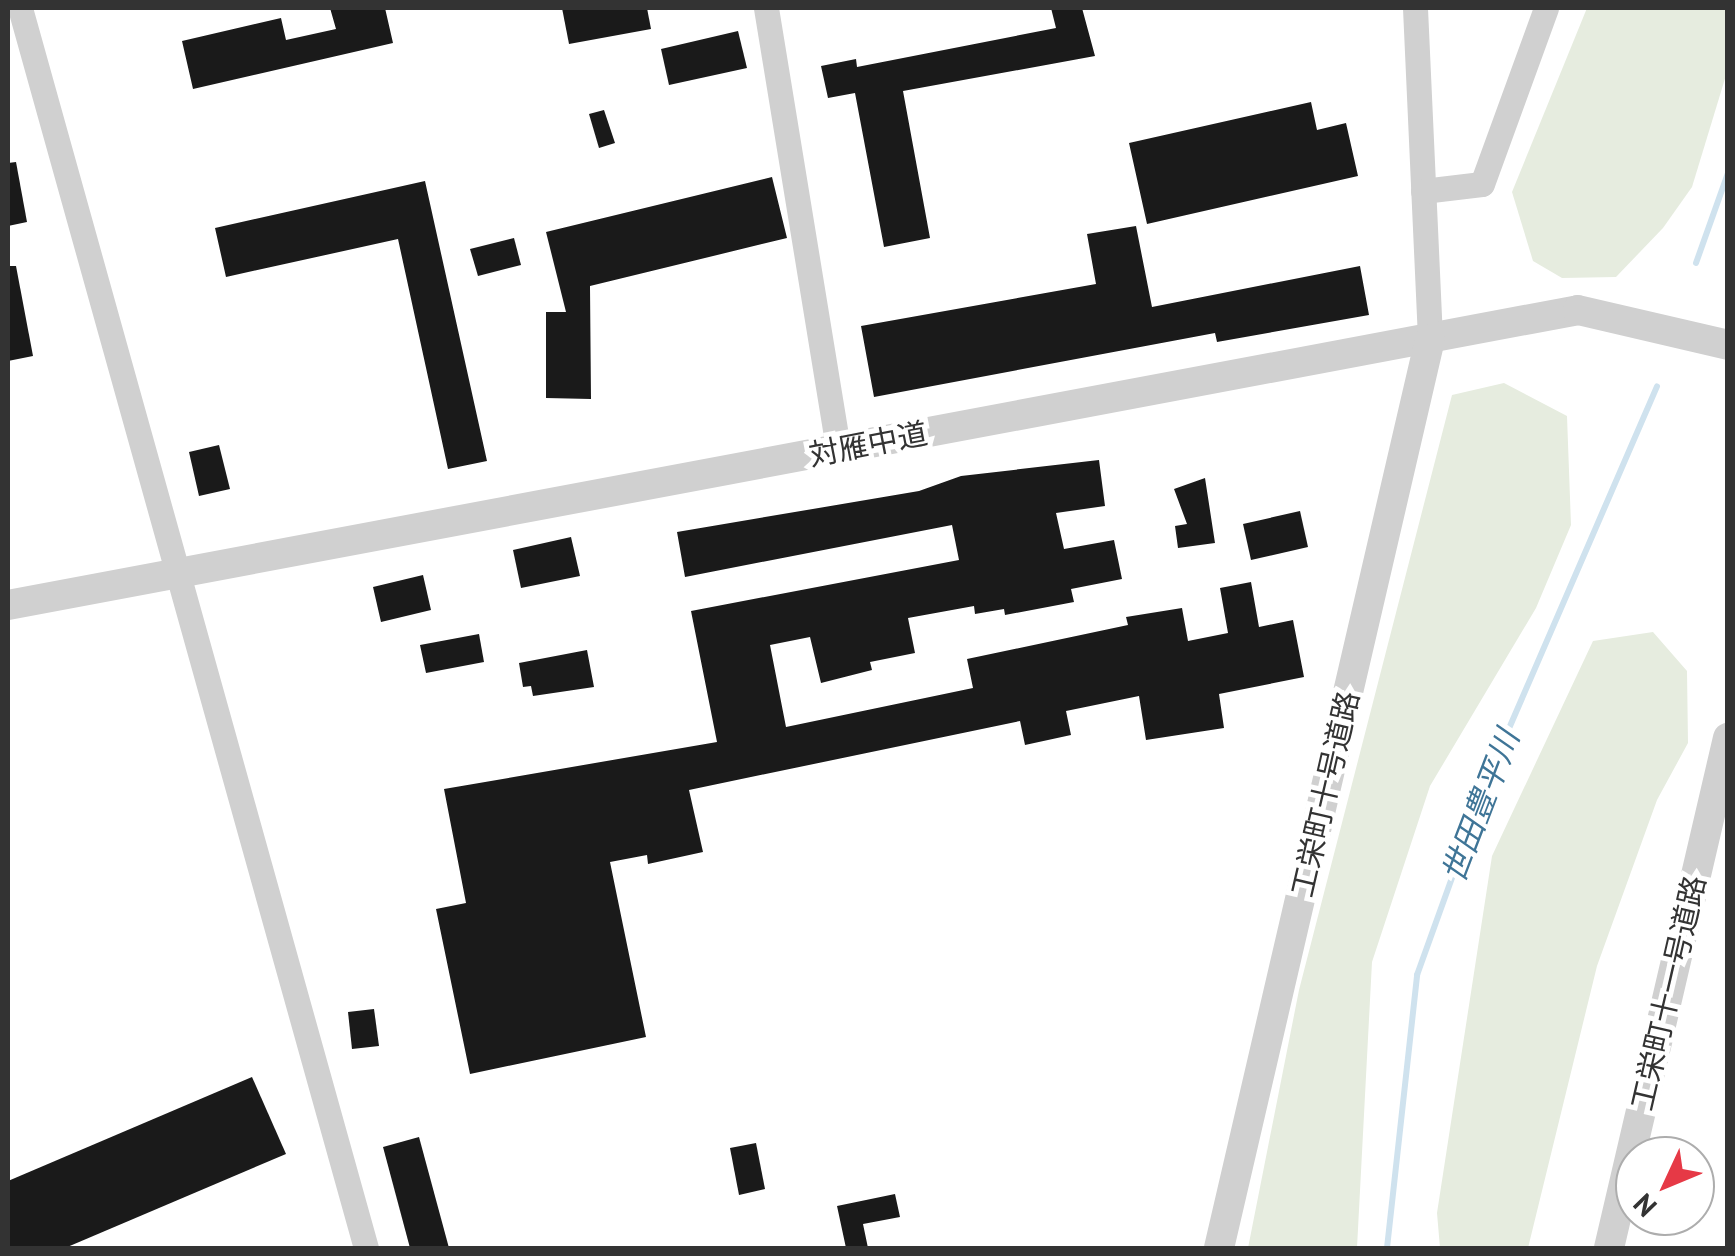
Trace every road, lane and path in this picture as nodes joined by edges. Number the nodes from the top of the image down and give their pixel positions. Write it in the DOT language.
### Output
graph roads {
  1 [pos="20,8"];
  2 [pos="766,8"];
  3 [pos="1415,8"];
  4 [pos="1546,8"];
  5 [pos="1423,191"];
  6 [pos="1430,340"];
  7 [pos="1728,345"];
  8 [pos="838,450"];
  9 [pos="176,573"];
  10 [pos="8,605"];
  11 [pos="1728,738"];
  12 [pos="366,1248"];
  13 [pos="1219,1248"];
  14 [pos="1609,1248"];
  1 -- 9 [label="street"];
  2 -- 8 [label="street"];
  3 -- 5 [label="street"];
  4 -- 5 [label="street"];
  5 -- 6 [label="street"];
  6 -- 7 [label="street, 対雁中道"];
  6 -- 8 [label="street, 対雁中道"];
  6 -- 13 [label="street, 工栄町十号道路"];
  8 -- 9 [label="street, 対雁中道"];
  9 -- 10 [label="street, 対雁中道"];
  9 -- 12 [label="street"];
  11 -- 14 [label="street, 工栄町十一号道路"];
}
